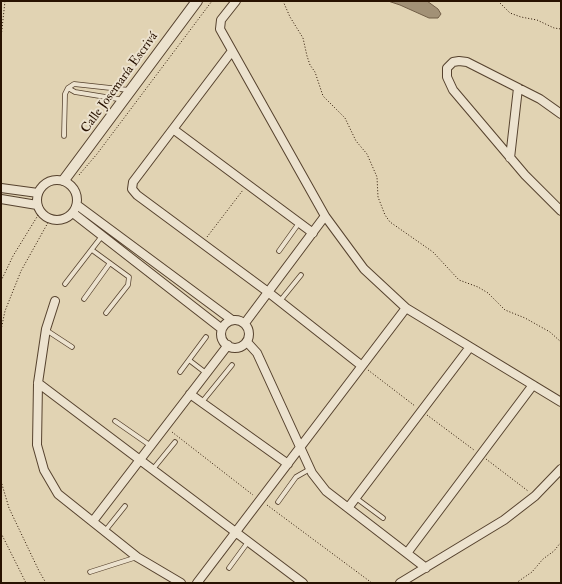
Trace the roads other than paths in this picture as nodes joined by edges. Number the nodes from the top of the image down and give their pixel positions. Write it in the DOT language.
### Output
graph roads {
  1 [pos="197,1"];
  2 [pos="236,1"];
  3 [pos="232,51"];
  4 [pos="68,88"];
  5 [pos="518,88"];
  6 [pos="130,90"];
  7 [pos="124,100"];
  8 [pos="561,114"];
  9 [pos="173,129"];
  10 [pos="64,136"];
  11 [pos="510,158"];
  12 [pos="68,182"];
  13 [pos="1,188"];
  14 [pos="38,193"];
  15 [pos="1,199"];
  16 [pos="77,205"];
  17 [pos="39,208"];
  18 [pos="561,211"];
  19 [pos="73,213"];
  20 [pos="324,216"];
  21 [pos="299,223"];
  22 [pos="313,233"];
  23 [pos="103,236"];
  24 [pos="132,247"];
  25 [pos="92,250"];
  26 [pos="279,251"];
  27 [pos="126,254"];
  28 [pos="110,263"];
  29 [pos="301,275"];
  30 [pos="65,284"];
  31 [pos="268,292"];
  32 [pos="84,299"];
  33 [pos="55,301"];
  34 [pos="280,302"];
  35 [pos="406,308"];
  36 [pos="106,313"];
  37 [pos="232,320"];
  38 [pos="245,323"];
  39 [pos="222,329"];
  40 [pos="46,330"];
  41 [pos="206,337"];
  42 [pos="247,342"];
  43 [pos="228,345"];
  44 [pos="72,347"];
  45 [pos="470,347"];
  46 [pos="189,360"];
  47 [pos="232,365"];
  48 [pos="362,366"];
  49 [pos="180,372"];
  50 [pos="206,373"];
  51 [pos="38,383"];
  52 [pos="533,385"];
  53 [pos="190,394"];
  54 [pos="202,402"];
  55 [pos="561,402"];
  56 [pos="115,421"];
  57 [pos="175,442"];
  58 [pos="151,446"];
  59 [pos="300,447"];
  60 [pos="140,459"];
  61 [pos="288,464"];
  62 [pos="310,468"];
  63 [pos="153,469"];
  64 [pos="561,469"];
  65 [pos="356,497"];
  66 [pos="278,502"];
  67 [pos="125,506"];
  68 [pos="348,508"];
  69 [pos="383,518"];
  70 [pos="93,521"];
  71 [pos="105,531"];
  72 [pos="235,533"];
  73 [pos="248,542"];
  74 [pos="407,553"];
  75 [pos="137,557"];
  76 [pos="229,568"];
  77 [pos="426,568"];
  78 [pos="90,572"];
  79 [pos="181,583"];
  80 [pos="197,583"];
  81 [pos="303,583"];
  82 [pos="400,583"];
  1 -- 6 [label="street, Calle Josemaría Escrivá"];
  2 -- 3 [label="street"];
  3 -- 9 [label="street"];
  3 -- 20 [label="street"];
  4 -- 6 [label="lane"];
  4 -- 7 [label="lane"];
  4 -- 10 [label="lane"];
  5 -- 8 [label="street"];
  5 -- 11 [label="street"];
  5 -- 11 [label="street"];
  6 -- 7 [label="street, Calle Josemaría Escrivá"];
  7 -- 12 [label="street, Calle Josemaría Escrivá"];
  9 -- 21 [label="street"];
  9 -- 31 [label="street"];
  11 -- 18 [label="street"];
  12 -- 14 [label="street"];
  12 -- 16 [label="street"];
  13 -- 14 [label="street"];
  14 -- 17 [label="street"];
  15 -- 17 [label="street"];
  16 -- 19 [label="street"];
  16 -- 24 [label="street"];
  17 -- 19 [label="street"];
  19 -- 23 [label="street"];
  20 -- 22 [label="street"];
  20 -- 35 [label="street"];
  21 -- 22 [label="street"];
  21 -- 26 [label="lane"];
  22 -- 31 [label="street"];
  23 -- 25 [label="lane"];
  23 -- 27 [label="street"];
  24 -- 27 [label="street"];
  24 -- 37 [label="street"];
  25 -- 28 [label="lane"];
  25 -- 30 [label="lane"];
  27 -- 39 [label="street"];
  28 -- 32 [label="lane"];
  28 -- 36 [label="lane"];
  29 -- 34 [label="lane"];
  31 -- 34 [label="street"];
  31 -- 38 [label="street"];
  33 -- 40 [label="street"];
  34 -- 48 [label="street"];
  35 -- 45 [label="street"];
  35 -- 48 [label="street"];
  37 -- 38 [label="street"];
  37 -- 39 [label="street"];
  38 -- 42 [label="street"];
  39 -- 43 [label="street"];
  40 -- 44 [label="lane"];
  40 -- 51 [label="street"];
  41 -- 46 [label="lane"];
  42 -- 43 [label="street"];
  42 -- 59 [label="street"];
  43 -- 50 [label="street"];
  45 -- 52 [label="street"];
  45 -- 65 [label="street"];
  46 -- 49 [label="lane"];
  46 -- 50 [label="lane"];
  47 -- 54 [label="lane"];
  48 -- 59 [label="street"];
  50 -- 53 [label="street"];
  51 -- 60 [label="street"];
  51 -- 70 [label="street"];
  52 -- 55 [label="street"];
  52 -- 74 [label="street"];
  53 -- 54 [label="street"];
  53 -- 58 [label="street"];
  54 -- 61 [label="street"];
  56 -- 58 [label="lane"];
  57 -- 63 [label="lane"];
  58 -- 60 [label="street"];
  59 -- 61 [label="street"];
  59 -- 62 [label="street"];
  60 -- 63 [label="street"];
  60 -- 70 [label="street"];
  61 -- 72 [label="street"];
  62 -- 66 [label="lane"];
  62 -- 68 [label="street"];
  63 -- 72 [label="street"];
  64 -- 77 [label="street"];
  65 -- 68 [label="street"];
  65 -- 69 [label="lane"];
  67 -- 71 [label="lane"];
  68 -- 74 [label="street"];
  70 -- 71 [label="street"];
  71 -- 75 [label="street"];
  72 -- 73 [label="street"];
  72 -- 80 [label="street"];
  73 -- 76 [label="lane"];
  73 -- 81 [label="street"];
  74 -- 77 [label="street"];
  75 -- 78 [label="lane"];
  75 -- 79 [label="street"];
  77 -- 82 [label="street"];
}
